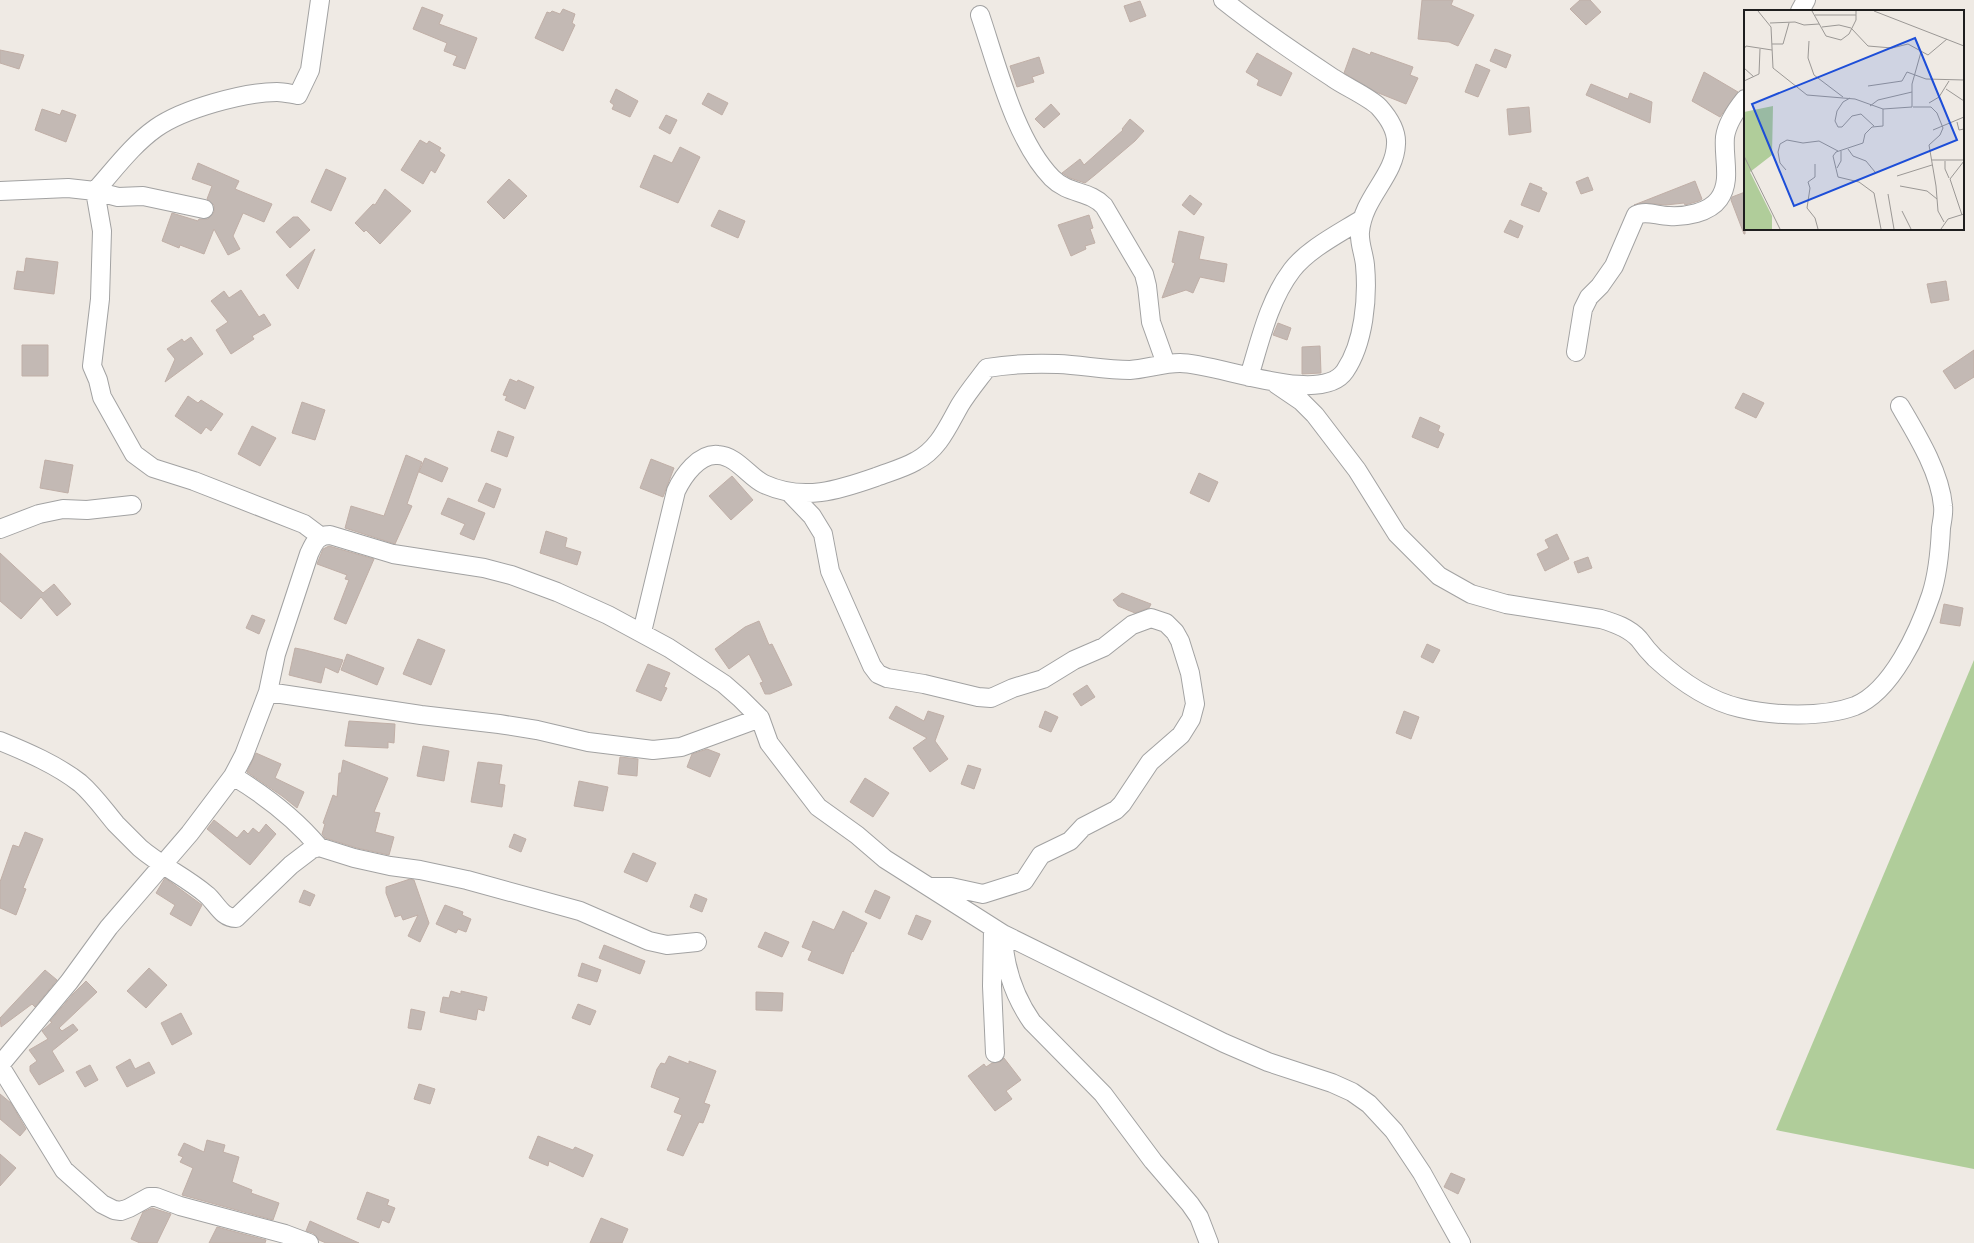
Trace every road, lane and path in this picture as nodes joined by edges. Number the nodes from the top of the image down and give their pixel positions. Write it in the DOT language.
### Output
graph roads {
  1 [pos="320,0"];
  2 [pos="1223,0"];
  3 [pos="1806,0"];
  4 [pos="1801,10"];
  5 [pos="980,15"];
  6 [pos="1744,100"];
  7 [pos="0,191"];
  8 [pos="95,191"];
  9 [pos="204,209"];
  10 [pos="1362,219"];
  11 [pos="1576,352"];
  12 [pos="1166,364"];
  13 [pos="1249,378"];
  14 [pos="1272,382"];
  15 [pos="1900,406"];
  16 [pos="790,492"];
  17 [pos="132,505"];
  18 [pos="0,529"];
  19 [pos="320,536"];
  20 [pos="642,632"];
  21 [pos="268,692"];
  22 [pos="760,718"];
  23 [pos="0,741"];
  24 [pos="233,776"];
  25 [pos="318,847"];
  26 [pos="162,866"];
  27 [pos="930,888"];
  28 [pos="998,931"];
  29 [pos="697,942"];
  30 [pos="996,1053"];
  31 [pos="0,1066"];
  32 [pos="309,1243"];
  33 [pos="1209,1243"];
  34 [pos="1461,1243"];
  1 -- 8 [label="street"];
  2 -- 10 [label="street"];
  3 -- 4 [label="street"];
  5 -- 12 [label="street"];
  6 -- 11 [label="street"];
  7 -- 8 [label="street"];
  8 -- 9 [label="street"];
  8 -- 19 [label="street"];
  10 -- 13 [label="street"];
  10 -- 14 [label="street"];
  12 -- 13 [label="street"];
  12 -- 16 [label="street"];
  13 -- 14 [label="street"];
  14 -- 15 [label="street"];
  16 -- 20 [label="street"];
  16 -- 27 [label="street"];
  17 -- 18 [label="street"];
  19 -- 20 [label="street"];
  19 -- 21 [label="street"];
  20 -- 22 [label="street"];
  21 -- 22 [label="street"];
  21 -- 24 [label="street"];
  22 -- 27 [label="street"];
  23 -- 26 [label="street"];
  24 -- 25 [label="street"];
  24 -- 26 [label="street"];
  25 -- 26 [label="street"];
  25 -- 29 [label="street"];
  26 -- 31 [label="street"];
  27 -- 28 [label="street"];
  28 -- 30 [label="street"];
  28 -- 33 [label="street"];
  28 -- 34 [label="street"];
  31 -- 32 [label="street"];
}
